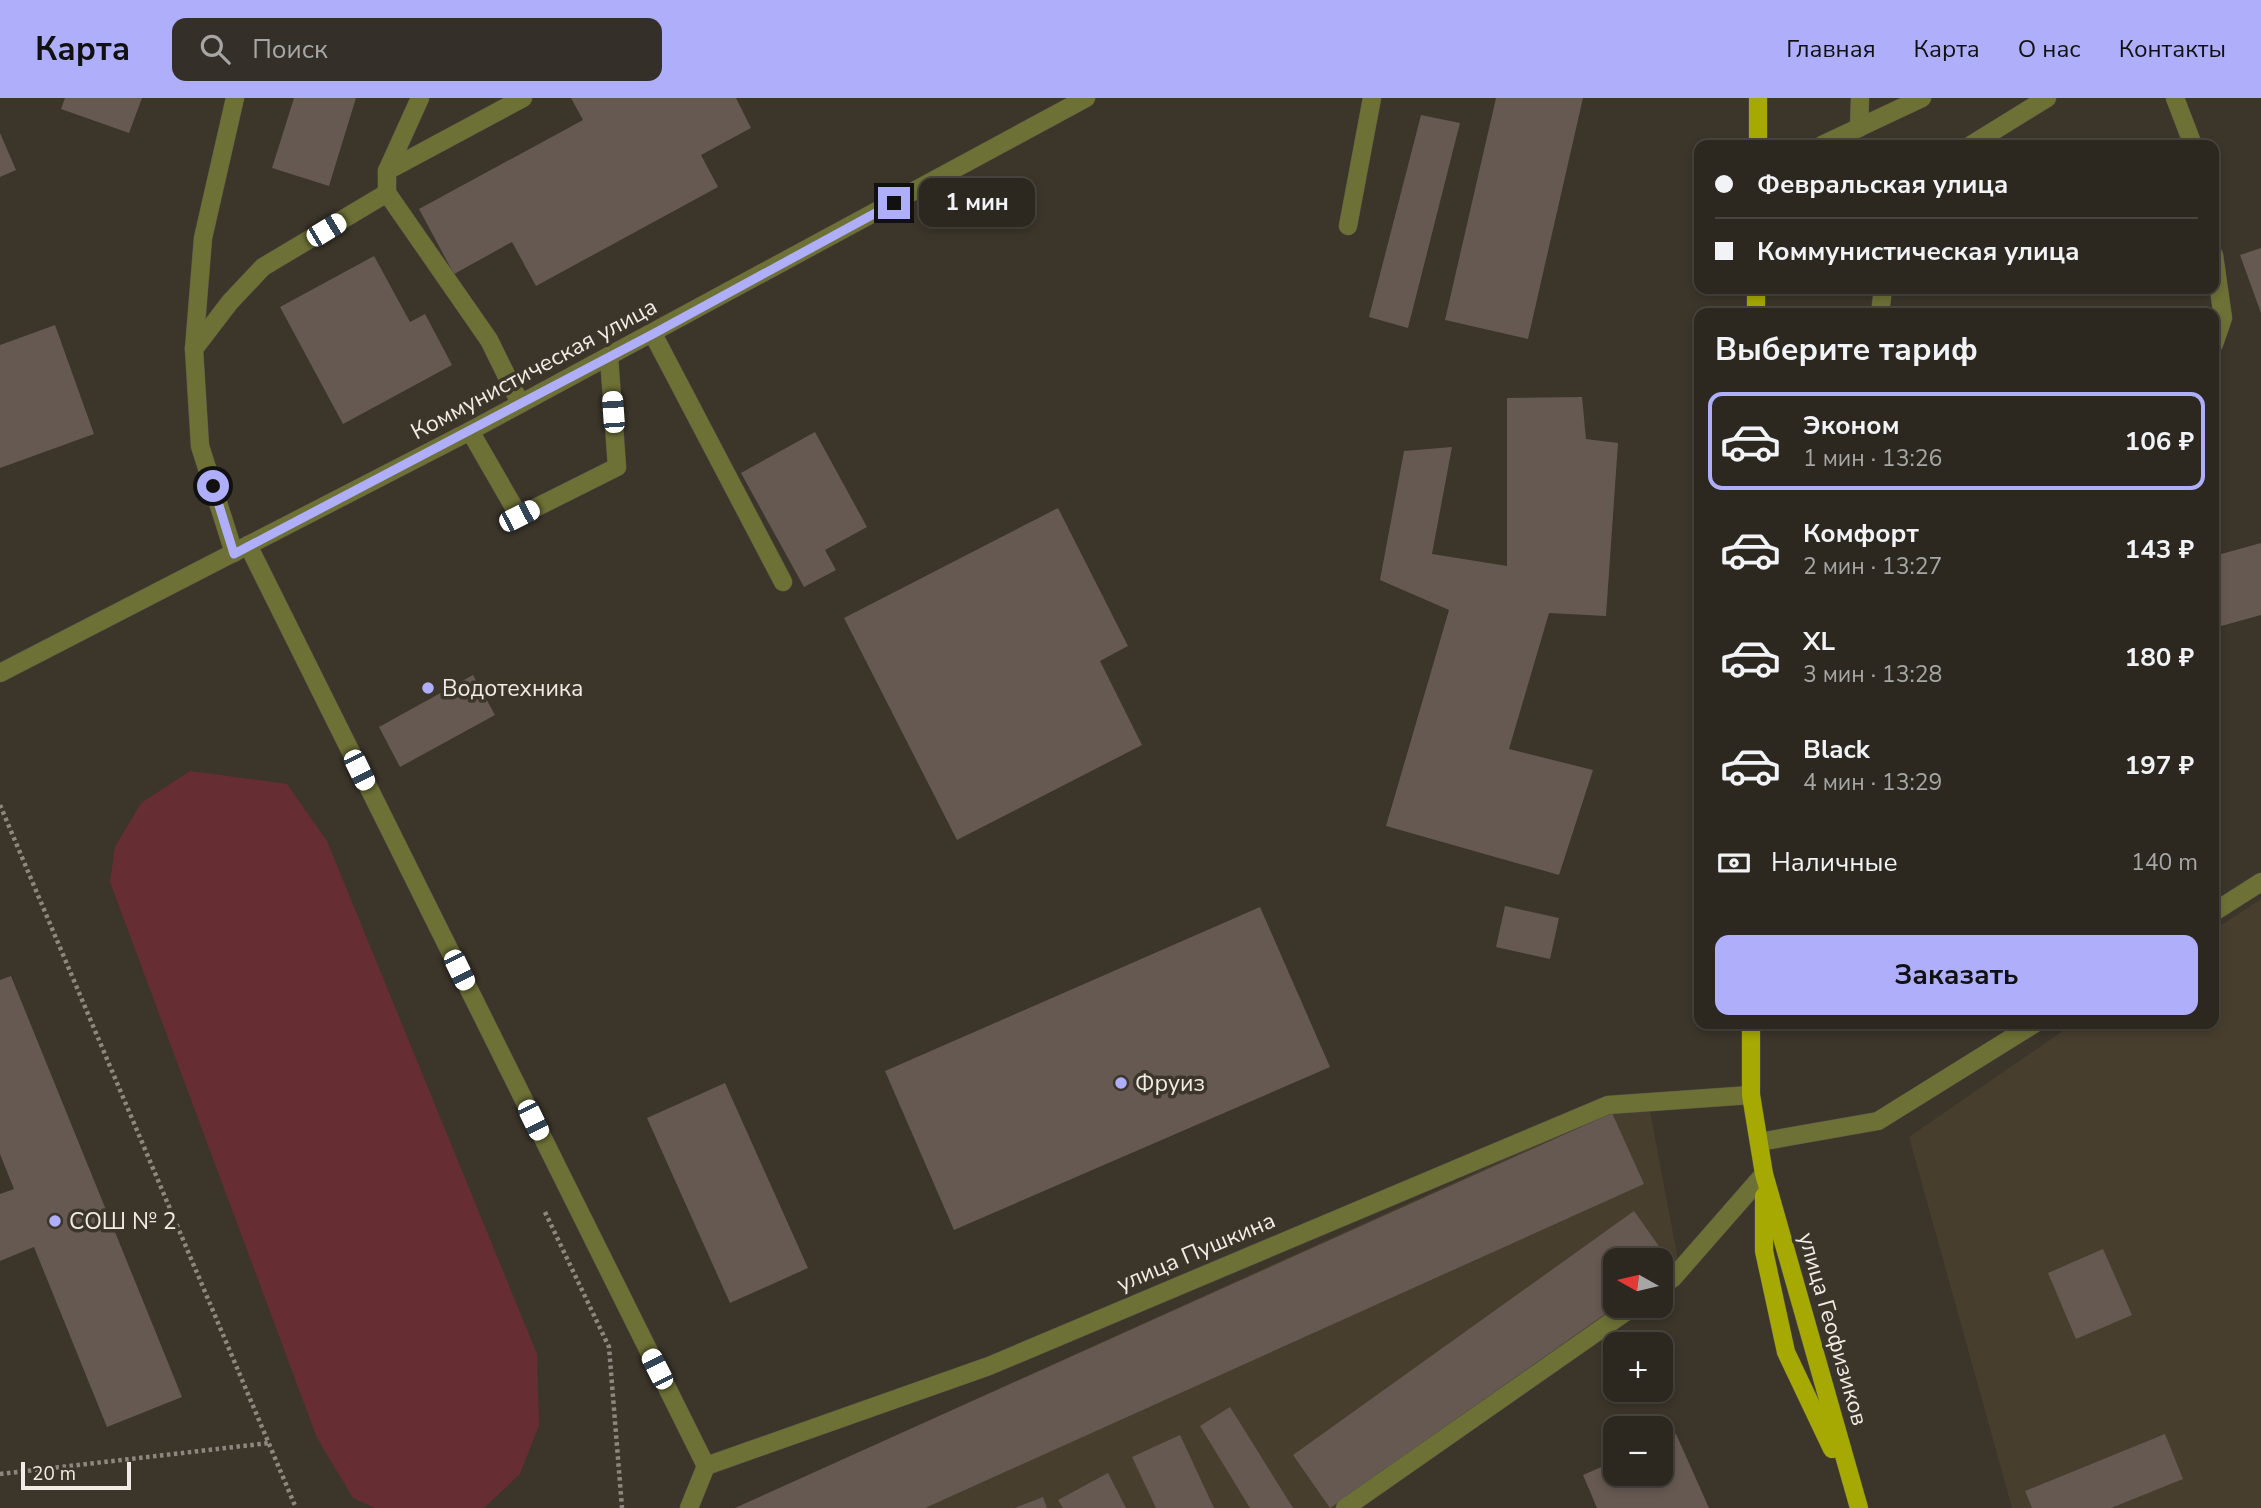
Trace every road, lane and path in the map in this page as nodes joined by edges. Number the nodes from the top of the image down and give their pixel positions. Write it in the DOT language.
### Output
graph roads {
  1 [pos="234,98"];
  2 [pos="420,98"];
  3 [pos="523,98"];
  4 [pos="1086,98"];
  5 [pos="1372,98"];
  6 [pos="1758,98"];
  7 [pos="1860,98"];
  8 [pos="1922,98"];
  9 [pos="2047,98"];
  10 [pos="2175,98"];
  11 [pos="1859,128"];
  12 [pos="1758,140"];
  13 [pos="1833,140"];
  14 [pos="1979,140"];
  15 [pos="2191,140"];
  16 [pos="387,171"];
  17 [pos="387,193"];
  18 [pos="1348,226"];
  19 [pos="2219,289"];
  20 [pos="2219,329"];
  21 [pos="653,334"];
  22 [pos="194,349"];
  23 [pos="609,357"];
  24 [pos="520,403"];
  25 [pos="470,431"];
  26 [pos="241,550"];
  27 [pos="783,582"];
  28 [pos="0,673"];
  29 [pos="0,805"];
  30 [pos="2261,882"];
  31 [pos="2219,909"];
  32 [pos="1751,1029"];
  33 [pos="2026,1029"];
  34 [pos="1751,1096"];
  35 [pos="1759,1142"];
  36 [pos="1764,1174"];
  37 [pos="543,1208"];
  38 [pos="1673,1278"];
  39 [pos="1616,1318"];
  40 [pos="269,1443"];
  41 [pos="706,1466"];
  42 [pos="0,1474"];
  43 [pos="1856,1502"];
  44 [pos="296,1508"];
  45 [pos="622,1508"];
  46 [pos="689,1508"];
  47 [pos="1345,1508"];
  1 -- 22 [label="street"];
  2 -- 16 [label="street"];
  3 -- 16 [label="street"];
  4 -- 21 [label="street, Коммунистическая улица"];
  5 -- 18 [label="street"];
  6 -- 12 [label="main road"];
  7 -- 11 [label="street"];
  8 -- 11 [label="street"];
  9 -- 14 [label="street"];
  10 -- 15 [label="street"];
  11 -- 13 [label="street"];
  16 -- 17 [label="street"];
  17 -- 22 [label="street"];
  17 -- 24 [label="street"];
  19 -- 20 [label="street"];
  21 -- 23 [label="street, Коммунистическая улица"];
  21 -- 27 [label="street"];
  22 -- 26 [label="street"];
  23 -- 24 [label="street, Коммунистическая улица"];
  23 -- 25 [label="street"];
  24 -- 25 [label="street, Коммунистическая улица"];
  25 -- 26 [label="street, Коммунистическая улица"];
  26 -- 28 [label="street, Коммунистическая улица"];
  26 -- 41 [label="street"];
  29 -- 40 [label="path"];
  30 -- 31 [label="street"];
  32 -- 34 [label="main road, улица Геофизиков"];
  33 -- 35 [label="street"];
  34 -- 35 [label="main road, улица Геофизиков"];
  34 -- 41 [label="street, улица Пушкина"];
  35 -- 36 [label="main road, улица Геофизиков"];
  36 -- 38 [label="street"];
  36 -- 43 [label="main road, улица Геофизиков"];
  36 -- 43 [label="main road, улица Геофизиков"];
  37 -- 45 [label="path"];
  39 -- 47 [label="street"];
  40 -- 42 [label="path"];
  40 -- 44 [label="path"];
  41 -- 46 [label="street"];
}
